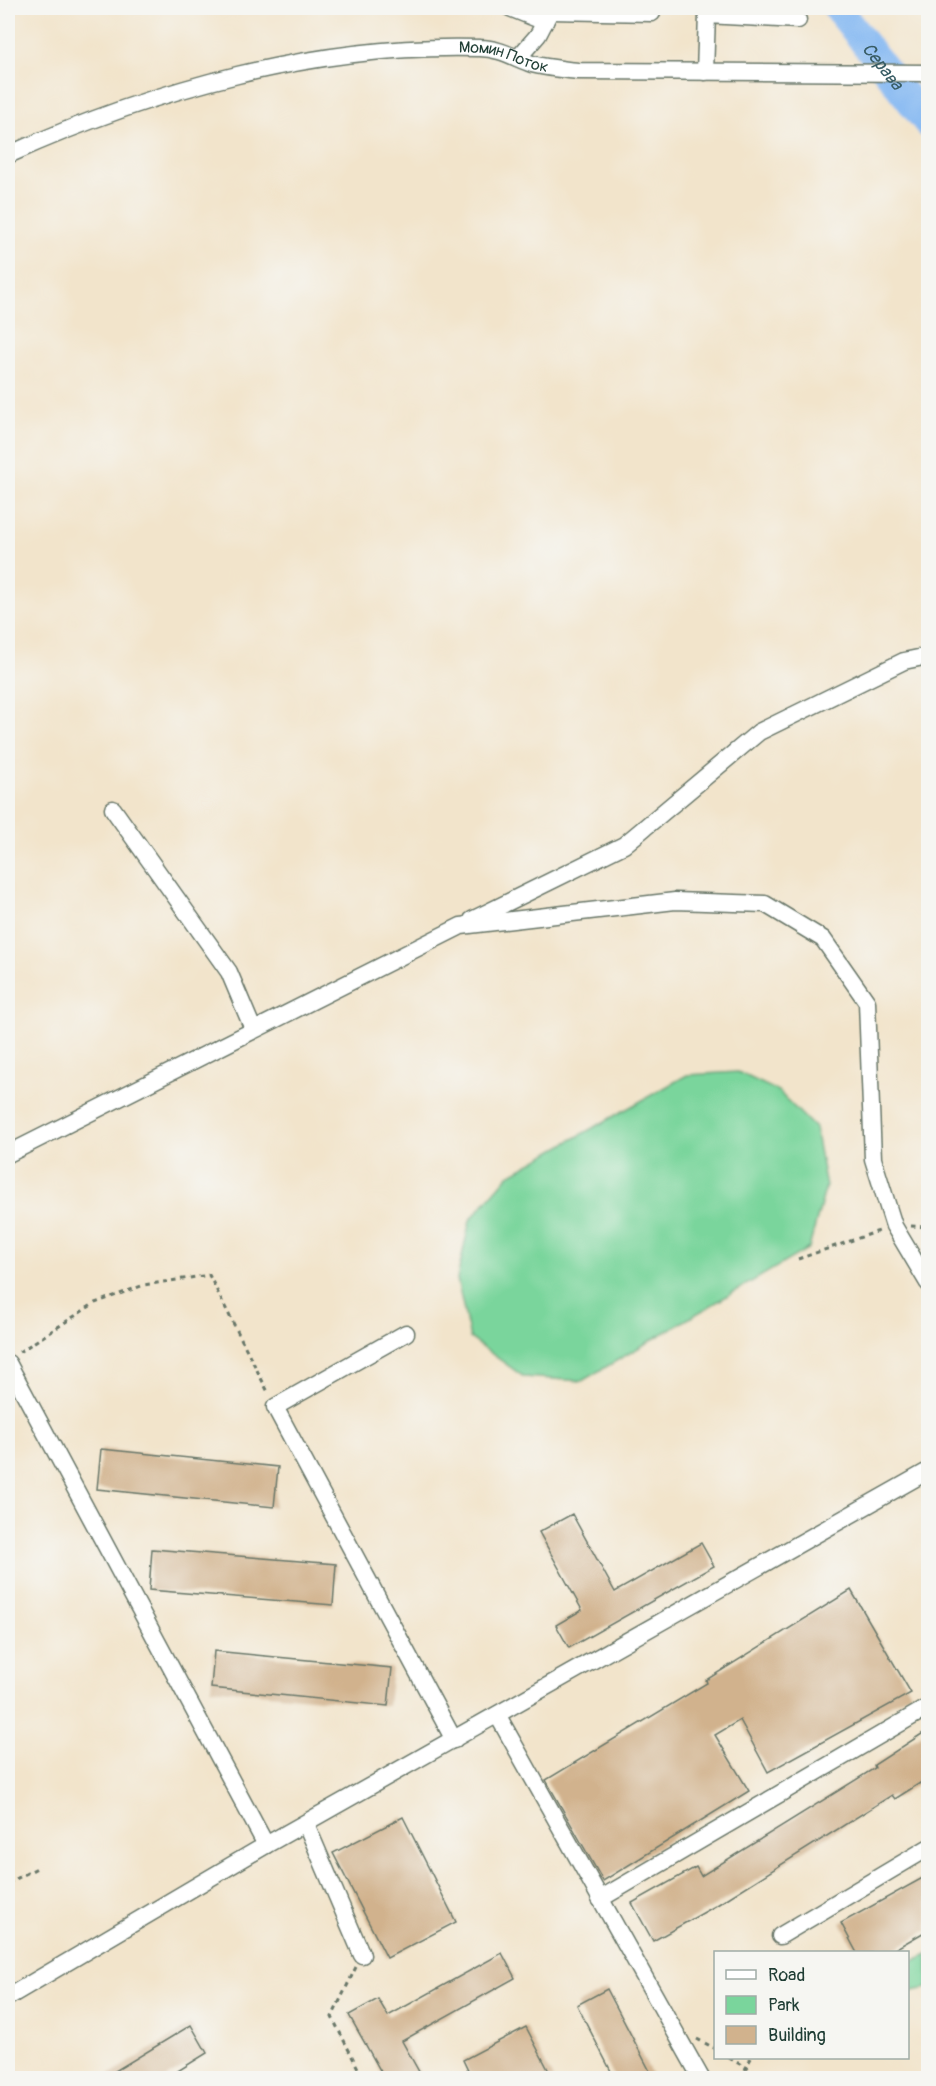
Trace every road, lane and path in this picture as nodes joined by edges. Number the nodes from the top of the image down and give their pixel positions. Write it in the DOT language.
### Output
graph roads {
  1 [pos="510,8"];
  2 [pos="652,13"];
  3 [pos="550,14"];
  4 [pos="798,20"];
  5 [pos="518,58"];
  6 [pos="705,72"];
  7 [pos="928,74"];
  8 [pos="8,155"];
  9 [pos="928,656"];
  10 [pos="113,809"];
  11 [pos="461,926"];
  12 [pos="253,1029"];
  13 [pos="8,1154"];
  14 [pos="894,1226"];
  15 [pos="928,1227"];
  16 [pos="798,1259"];
  17 [pos="928,1283"];
  18 [pos="406,1333"];
  19 [pos="12,1358"];
  20 [pos="275,1407"];
  21 [pos="928,1471"];
  22 [pos="928,1707"];
  23 [pos="498,1716"];
  24 [pos="454,1740"];
  25 [pos="306,1824"];
  26 [pos="266,1845"];
  27 [pos="928,1848"];
  28 [pos="37,1868"];
  29 [pos="8,1883"];
  30 [pos="600,1899"];
  31 [pos="780,1936"];
  32 [pos="362,1955"];
  33 [pos="8,1997"];
  34 [pos="731,2059"];
  35 [pos="751,2059"];
  36 [pos="746,2068"];
  37 [pos="363,2079"];
  38 [pos="701,2079"];
  39 [pos="741,2079"];
  40 [pos="765,2079"];
  1 -- 3 [label="street"];
  2 -- 3 [label="street"];
  3 -- 5 [label="street"];
  4 -- 6 [label="street"];
  5 -- 6 [label="street, Момин Поток"];
  5 -- 8 [label="street, Момин Поток"];
  6 -- 7 [label="street, Момин Поток"];
  9 -- 11 [label="street"];
  10 -- 12 [label="street"];
  11 -- 12 [label="street"];
  11 -- 14 [label="street"];
  12 -- 13 [label="street"];
  14 -- 15 [label="path"];
  14 -- 16 [label="path"];
  14 -- 17 [label="street"];
  18 -- 20 [label="street"];
  19 -- 20 [label="path"];
  19 -- 26 [label="street"];
  20 -- 24 [label="street"];
  21 -- 23 [label="street"];
  22 -- 30 [label="street"];
  23 -- 24 [label="street"];
  23 -- 30 [label="street"];
  24 -- 25 [label="street"];
  25 -- 26 [label="street"];
  25 -- 32 [label="street"];
  26 -- 33 [label="street"];
  27 -- 31 [label="street"];
  28 -- 29 [label="path"];
  30 -- 38 [label="street"];
  32 -- 37 [label="path"];
  34 -- 36 [label="path"];
  35 -- 36 [label="path"];
  36 -- 39 [label="path"];
  36 -- 40 [label="path"];
}
